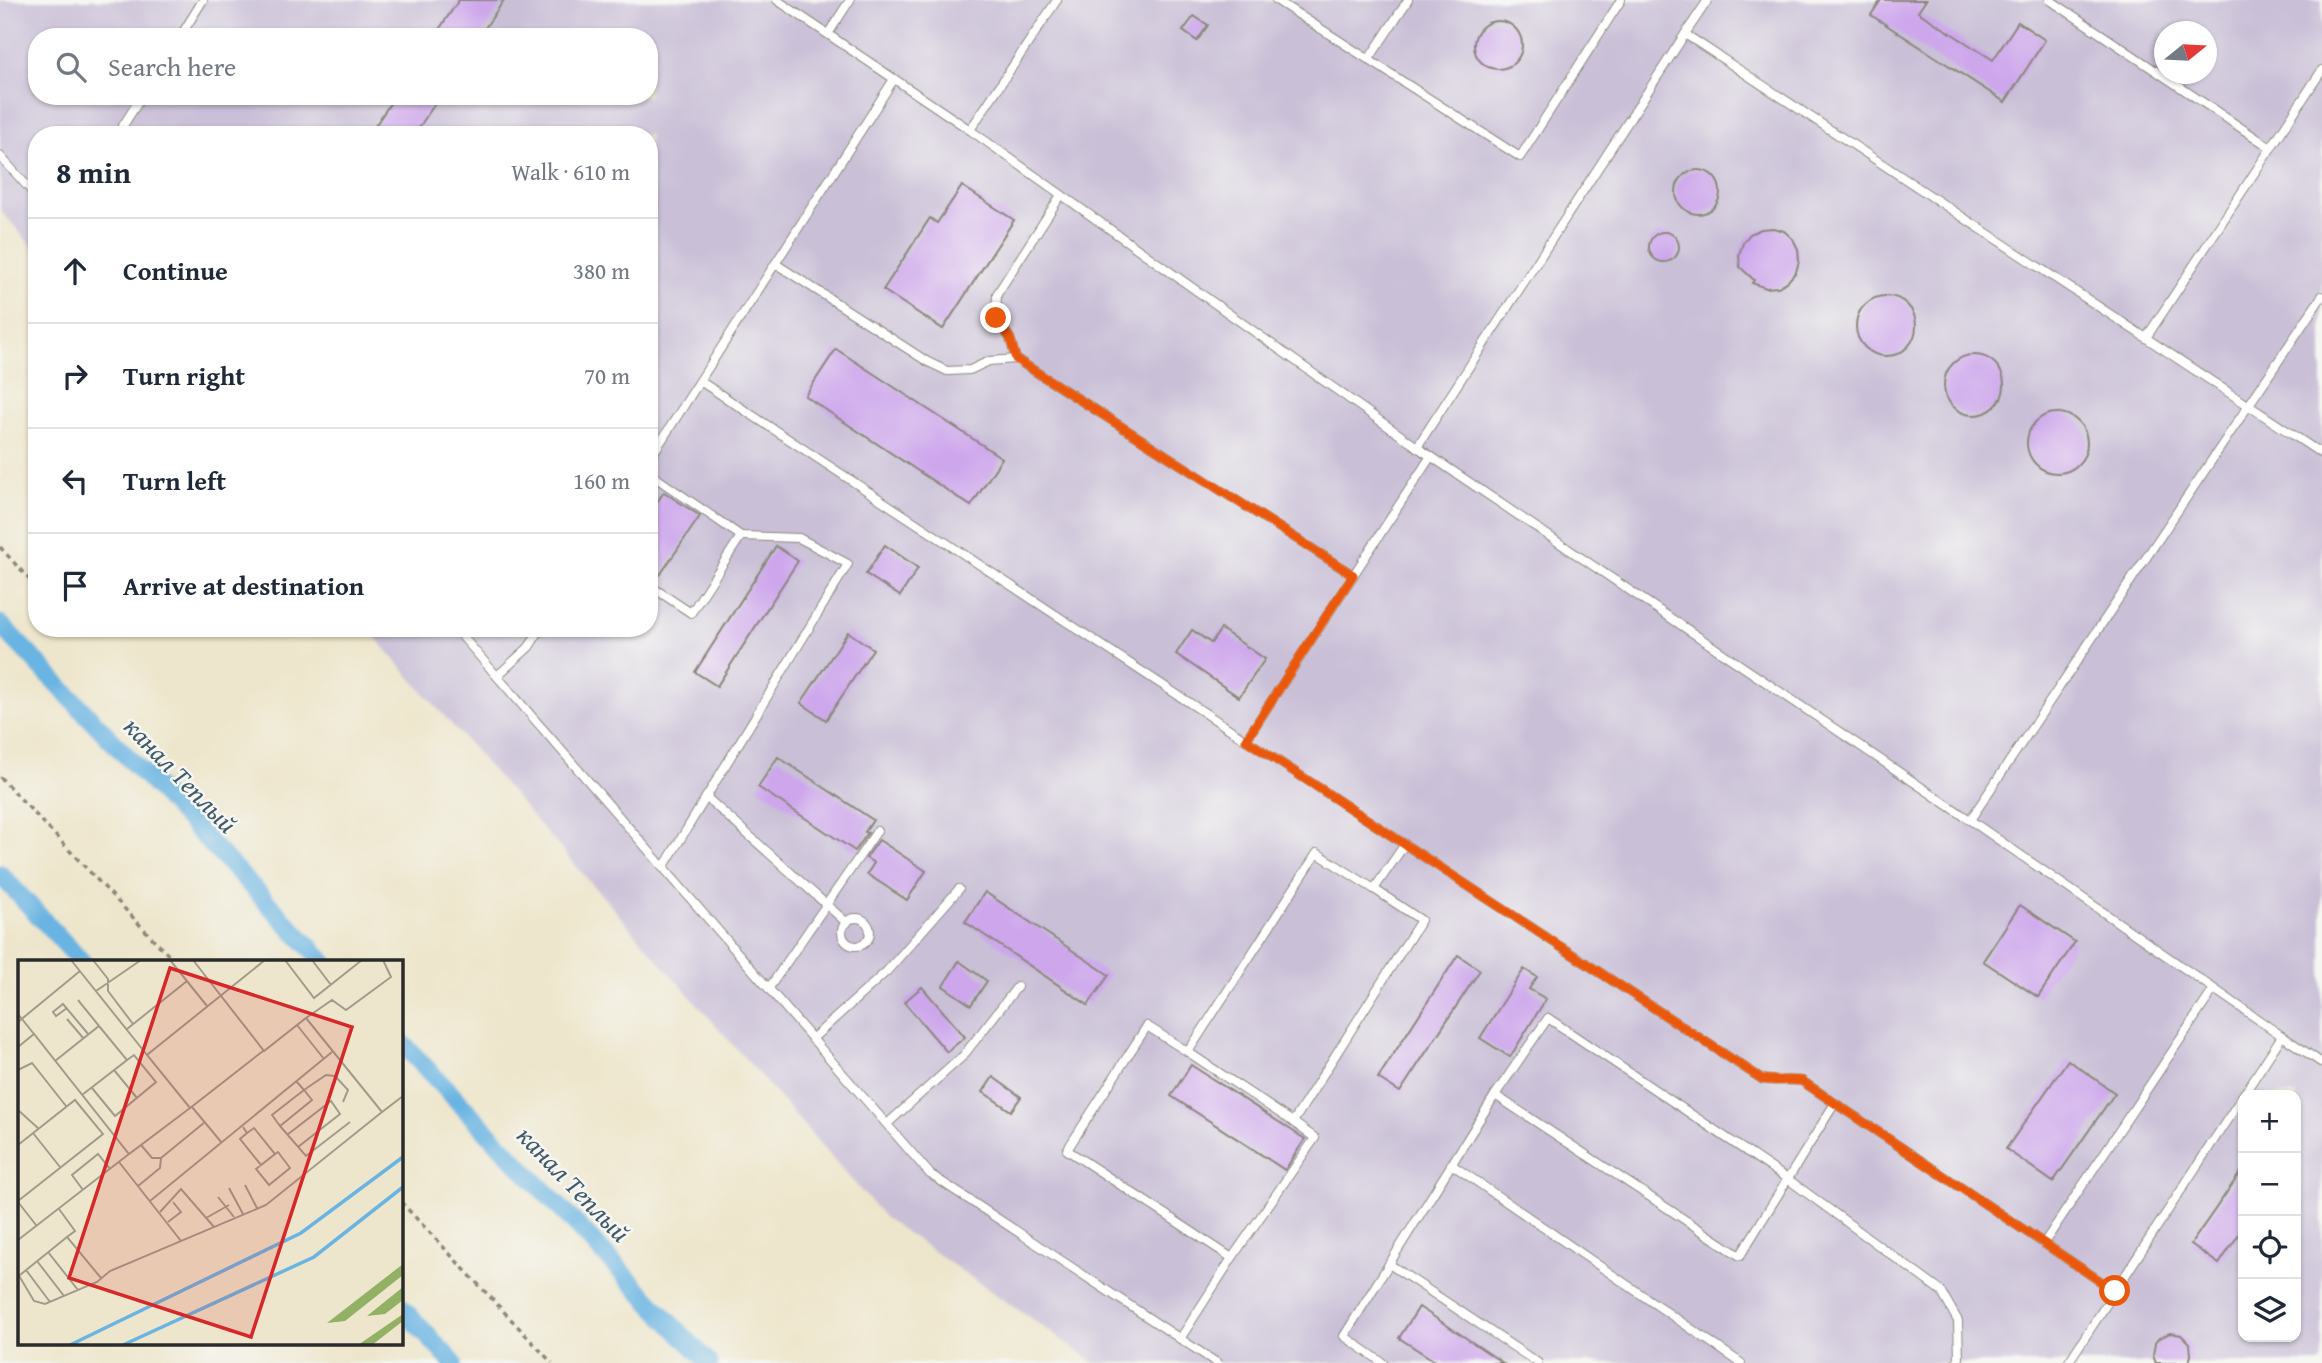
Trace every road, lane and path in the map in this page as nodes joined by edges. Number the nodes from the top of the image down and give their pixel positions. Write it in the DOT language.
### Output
graph roads {
  1 [pos="203,0"];
  2 [pos="777,0"];
  3 [pos="850,0"];
  4 [pos="1057,0"];
  5 [pos="1276,0"];
  6 [pos="1408,0"];
  7 [pos="1621,0"];
  8 [pos="1708,0"];
  9 [pos="2050,0"];
  10 [pos="186,28"];
  11 [pos="828,34"];
  12 [pos="1685,34"];
  13 [pos="1369,60"];
  14 [pos="2322,70"];
  15 [pos="894,79"];
  16 [pos="136,105"];
  17 [pos="123,126"];
  18 [pos="970,130"];
  19 [pos="2271,148"];
  20 [pos="0,156"];
  21 [pos="28,187"];
  22 [pos="1061,195"];
  23 [pos="776,264"];
  24 [pos="2322,296"];
  25 [pos="2146,338"];
  26 [pos="1016,359"];
  27 [pos="700,381"];
  28 [pos="2249,406"];
  29 [pos="658,446"];
  30 [pos="1417,447"];
  31 [pos="2322,454"];
  32 [pos="1431,456"];
  33 [pos="658,479"];
  34 [pos="741,537"];
  35 [pos="0,547"];
  36 [pos="1353,575"];
  37 [pos="28,578"];
  38 [pos="658,591"];
  39 [pos="463,637"];
  40 [pos="535,637"];
  41 [pos="497,676"];
  42 [pos="1246,740"];
  43 [pos="0,777"];
  44 [pos="706,797"];
  45 [pos="1970,820"];
  46 [pos="877,831"];
  47 [pos="1405,844"];
  48 [pos="663,868"];
  49 [pos="959,889"];
  50 [pos="1374,889"];
  51 [pos="826,904"];
  52 [pos="847,923"];
  53 [pos="173,960"];
  54 [pos="1017,987"];
  55 [pos="769,988"];
  56 [pos="2214,989"];
  57 [pos="2282,1036"];
  58 [pos="812,1039"];
  59 [pos="1188,1052"];
  60 [pos="2322,1063"];
  61 [pos="1495,1095"];
  62 [pos="1835,1103"];
  63 [pos="1293,1122"];
  64 [pos="887,1124"];
  65 [pos="1451,1164"];
  66 [pos="1788,1180"];
  67 [pos="402,1203"];
  68 [pos="2044,1243"];
  69 [pos="1232,1258"];
  70 [pos="1389,1264"];
  71 [pos="2115,1291"];
  72 [pos="1180,1339"];
  73 [pos="552,1363"];
  74 [pos="1217,1363"];
  75 [pos="1383,1363"];
  76 [pos="1538,1363"];
  77 [pos="1741,1363"];
  78 [pos="1956,1363"];
  79 [pos="2068,1363"];
  1 -- 10 [label="lane"];
  2 -- 11 [label="lane"];
  3 -- 11 [label="lane"];
  4 -- 18 [label="lane"];
  5 -- 13 [label="lane"];
  6 -- 13 [label="lane"];
  7 -- 13 [label="lane"];
  8 -- 12 [label="lane"];
  9 -- 19 [label="lane"];
  11 -- 15 [label="lane"];
  12 -- 25 [label="lane"];
  12 -- 30 [label="lane"];
  14 -- 19 [label="lane"];
  15 -- 18 [label="lane"];
  15 -- 23 [label="lane"];
  16 -- 17 [label="lane"];
  18 -- 22 [label="lane"];
  19 -- 25 [label="lane"];
  20 -- 21 [label="lane"];
  22 -- 26 [label="lane"];
  22 -- 30 [label="lane"];
  23 -- 26 [label="lane"];
  23 -- 27 [label="lane"];
  24 -- 28 [label="lane"];
  25 -- 28 [label="lane"];
  26 -- 36 [label="lane"];
  27 -- 29 [label="lane"];
  27 -- 42 [label="lane"];
  28 -- 31 [label="lane"];
  28 -- 45 [label="lane"];
  30 -- 32 [label="lane"];
  32 -- 36 [label="lane"];
  32 -- 45 [label="lane"];
  33 -- 34 [label="lane"];
  34 -- 38 [label="lane"];
  34 -- 44 [label="lane"];
  35 -- 37 [label="path"];
  36 -- 42 [label="lane"];
  39 -- 41 [label="lane"];
  40 -- 41 [label="lane"];
  41 -- 48 [label="lane"];
  42 -- 47 [label="lane"];
  43 -- 53 [label="path"];
  44 -- 48 [label="lane"];
  44 -- 51 [label="lane"];
  45 -- 56 [label="lane"];
  46 -- 51 [label="lane"];
  47 -- 50 [label="lane"];
  47 -- 62 [label="lane"];
  48 -- 55 [label="lane"];
  49 -- 58 [label="lane"];
  50 -- 59 [label="lane"];
  50 -- 63 [label="lane"];
  51 -- 52 [label="lane"];
  51 -- 55 [label="lane"];
  54 -- 64 [label="lane"];
  55 -- 58 [label="lane"];
  56 -- 57 [label="lane"];
  56 -- 68 [label="lane"];
  57 -- 60 [label="lane"];
  57 -- 71 [label="lane"];
  58 -- 64 [label="lane"];
  59 -- 63 [label="lane"];
  59 -- 69 [label="lane"];
  61 -- 65 [label="lane"];
  61 -- 66 [label="lane"];
  61 -- 66 [label="lane"];
  62 -- 66 [label="lane"];
  62 -- 68 [label="lane"];
  63 -- 69 [label="lane"];
  64 -- 72 [label="lane"];
  65 -- 70 [label="lane"];
  65 -- 77 [label="lane"];
  66 -- 78 [label="lane"];
  67 -- 73 [label="path"];
  68 -- 71 [label="lane"];
  69 -- 72 [label="lane"];
  70 -- 75 [label="lane"];
  70 -- 76 [label="lane"];
  71 -- 79 [label="lane"];
  72 -- 74 [label="lane"];
}
